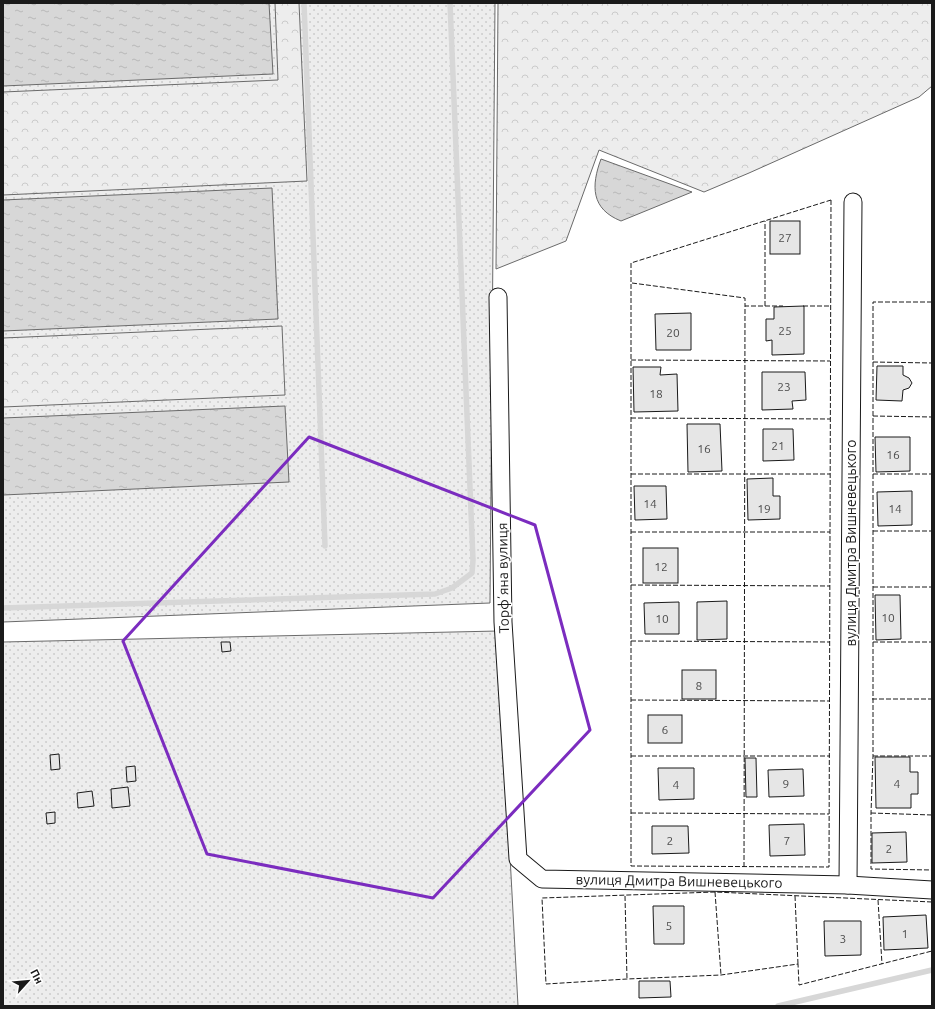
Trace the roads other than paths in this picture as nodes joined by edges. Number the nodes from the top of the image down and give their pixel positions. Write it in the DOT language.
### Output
graph roads {
  1 [pos="854,202"];
  2 [pos="498,297"];
  3 [pos="518,859"];
  4 [pos="848,885"];
  5 [pos="932,890"];
  1 -- 4 [label="street, вулиця Дмитра Вишневецького"];
  2 -- 3 [label="street, Торфʼяна вулиця"];
  3 -- 4 [label="street, вулиця Дмитра Вишневецького"];
  4 -- 5 [label="street, вулиця Дмитра Вишневецького"];
}
